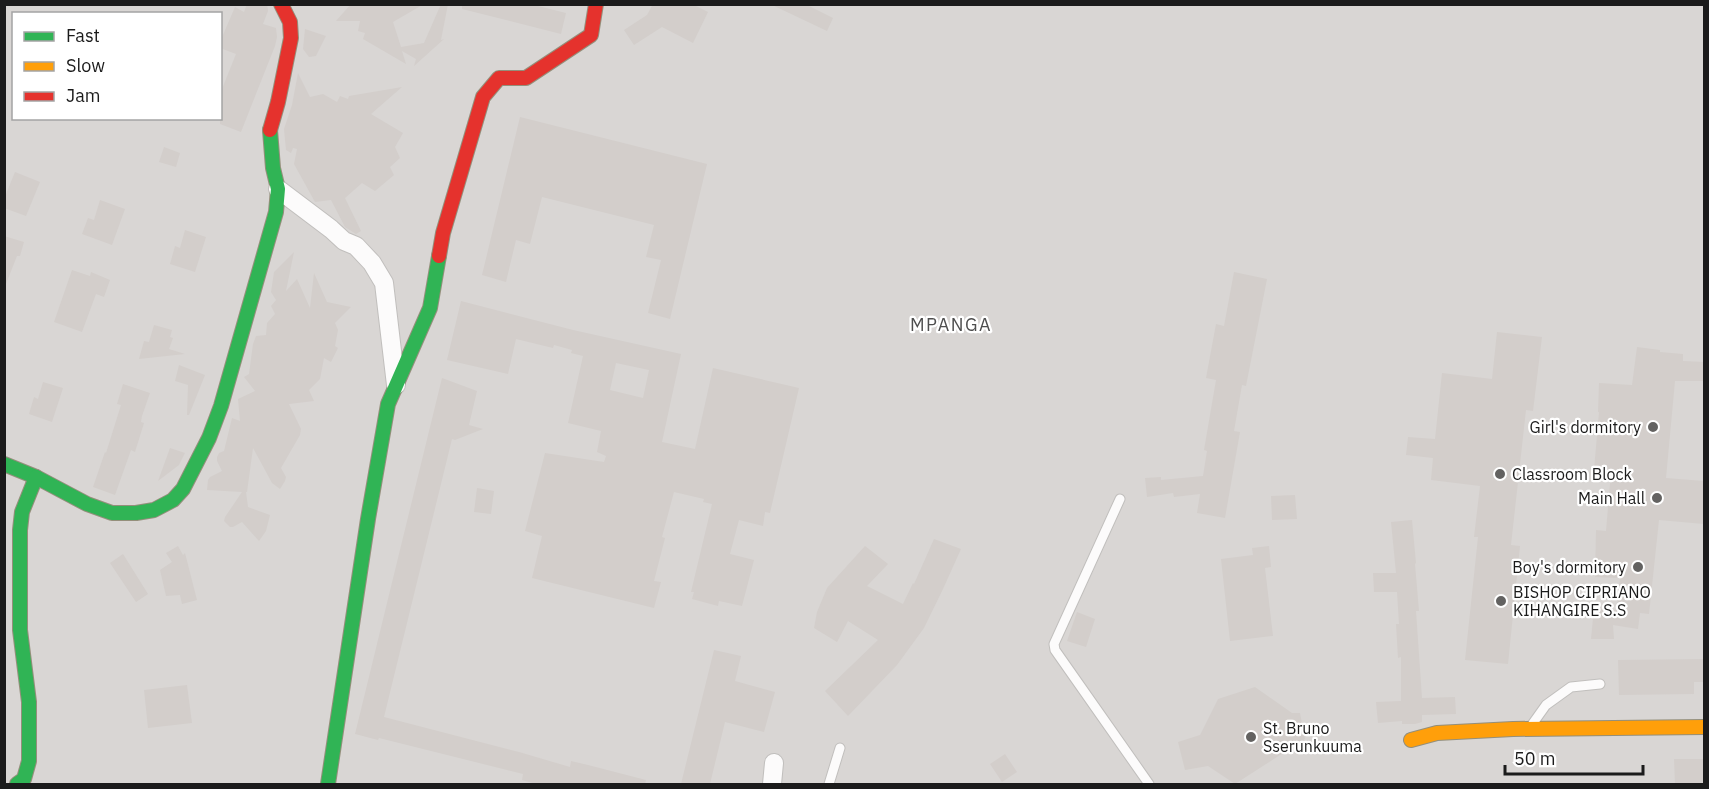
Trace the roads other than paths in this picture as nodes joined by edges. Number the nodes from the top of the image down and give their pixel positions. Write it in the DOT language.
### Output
graph roads {
  1 [pos="281,4"];
  2 [pos="596,4"];
  3 [pos="278,189"];
  4 [pos="396,385"];
  5 [pos="4,464"];
  6 [pos="36,477"];
  7 [pos="1120,499"];
  8 [pos="1600,684"];
  9 [pos="1704,727"];
  10 [pos="1529,728"];
  11 [pos="1411,740"];
  12 [pos="840,748"];
  13 [pos="774,763"];
  14 [pos="16,784"];
  15 [pos="328,784"];
  16 [pos="772,784"];
  17 [pos="829,784"];
  18 [pos="1149,784"];
  1 -- 3 [label="street"];
  2 -- 4 [label="street"];
  3 -- 4 [label="street"];
  3 -- 6 [label="street"];
  4 -- 15 [label="street"];
  5 -- 6 [label="street"];
  6 -- 14 [label="street"];
  7 -- 18 [label="lane"];
  8 -- 10 [label="lane"];
  9 -- 10 [label="street"];
  10 -- 11 [label="street"];
  12 -- 17 [label="lane"];
  13 -- 16 [label="street"];
}
